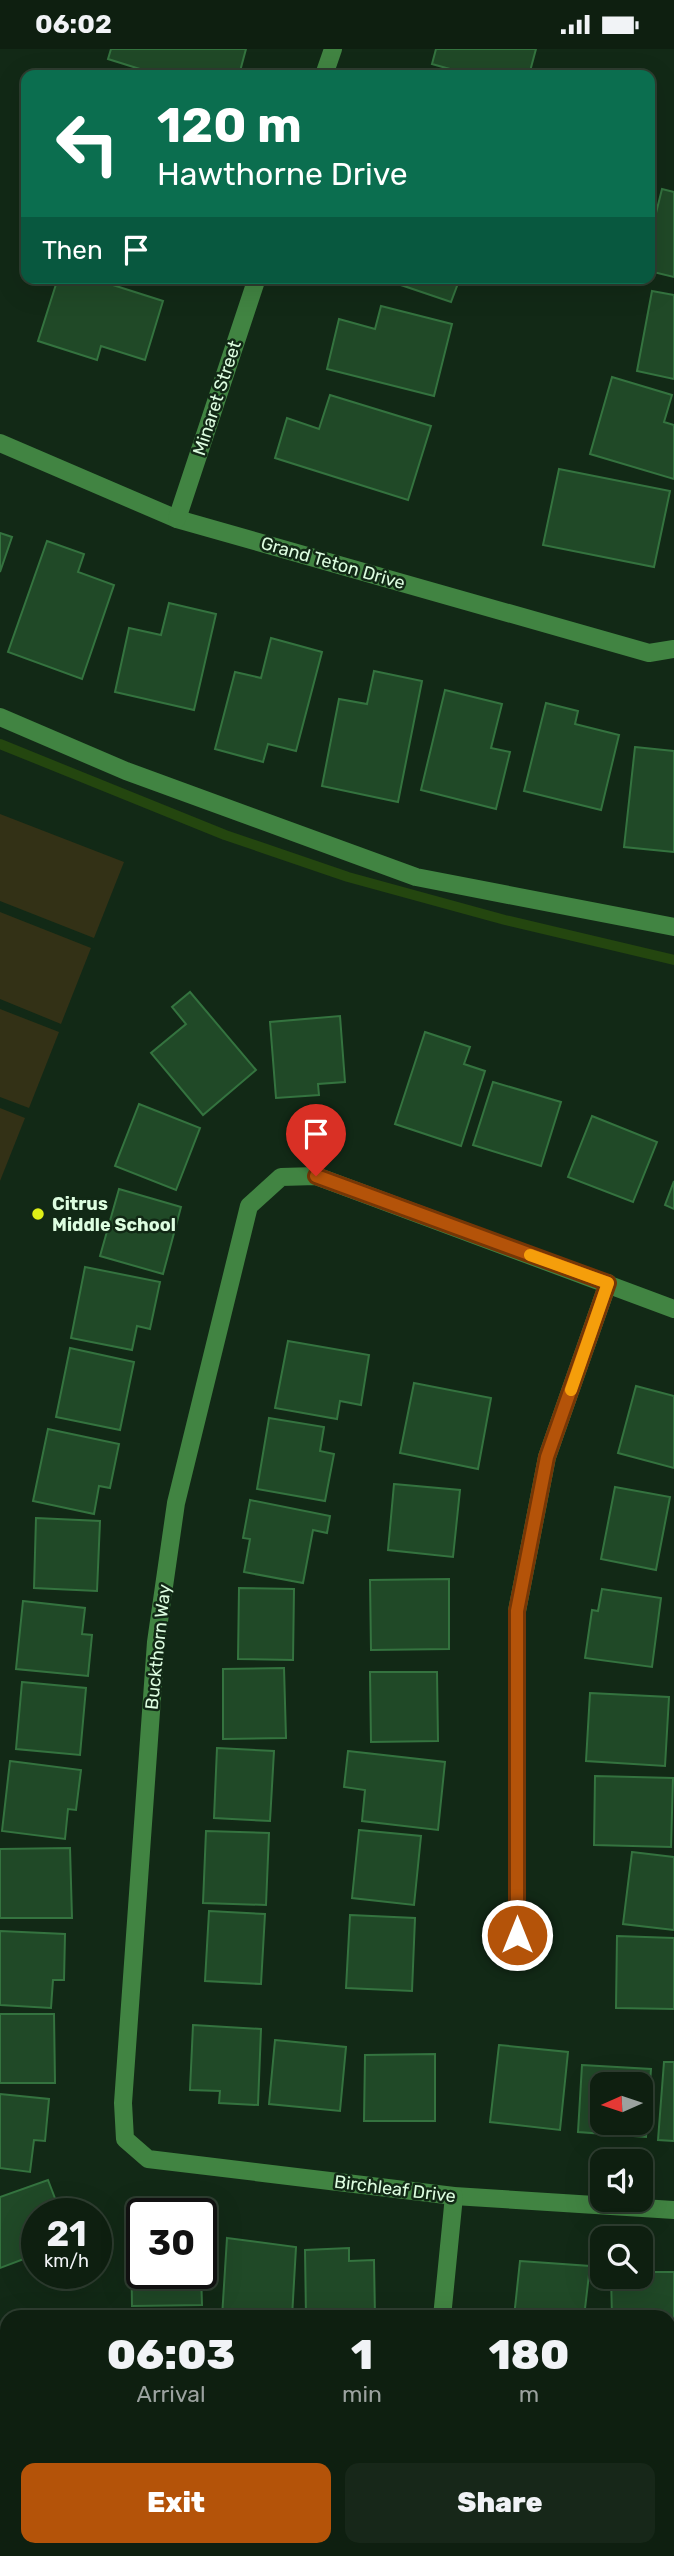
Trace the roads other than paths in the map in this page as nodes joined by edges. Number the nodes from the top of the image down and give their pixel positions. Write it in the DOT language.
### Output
graph roads {
  1 [pos="333,49"];
  2 [pos="326,70"];
  3 [pos="255,284"];
  4 [pos="0,443"];
  5 [pos="177,519"];
  6 [pos="674,649"];
  7 [pos="0,717"];
  8 [pos="674,927"];
  9 [pos="608,1283"];
  10 [pos="674,1309"];
  11 [pos="517,1935"];
  12 [pos="125,2139"];
  13 [pos="454,2196"];
  14 [pos="674,2210"];
  15 [pos="443,2310"];
  1 -- 2 [label="street"];
  3 -- 5 [label="street, Minaret Street"];
  4 -- 5 [label="street, Grand Teton Drive"];
  5 -- 6 [label="street, Grand Teton Drive"];
  7 -- 8 [label="street"];
  9 -- 10 [label="street"];
  9 -- 11 [label="street"];
  9 -- 12 [label="street, Buckthorn Way"];
  12 -- 13 [label="street, Birchleaf Drive"];
  13 -- 14 [label="street, Birchleaf Drive"];
  13 -- 15 [label="street"];
}
